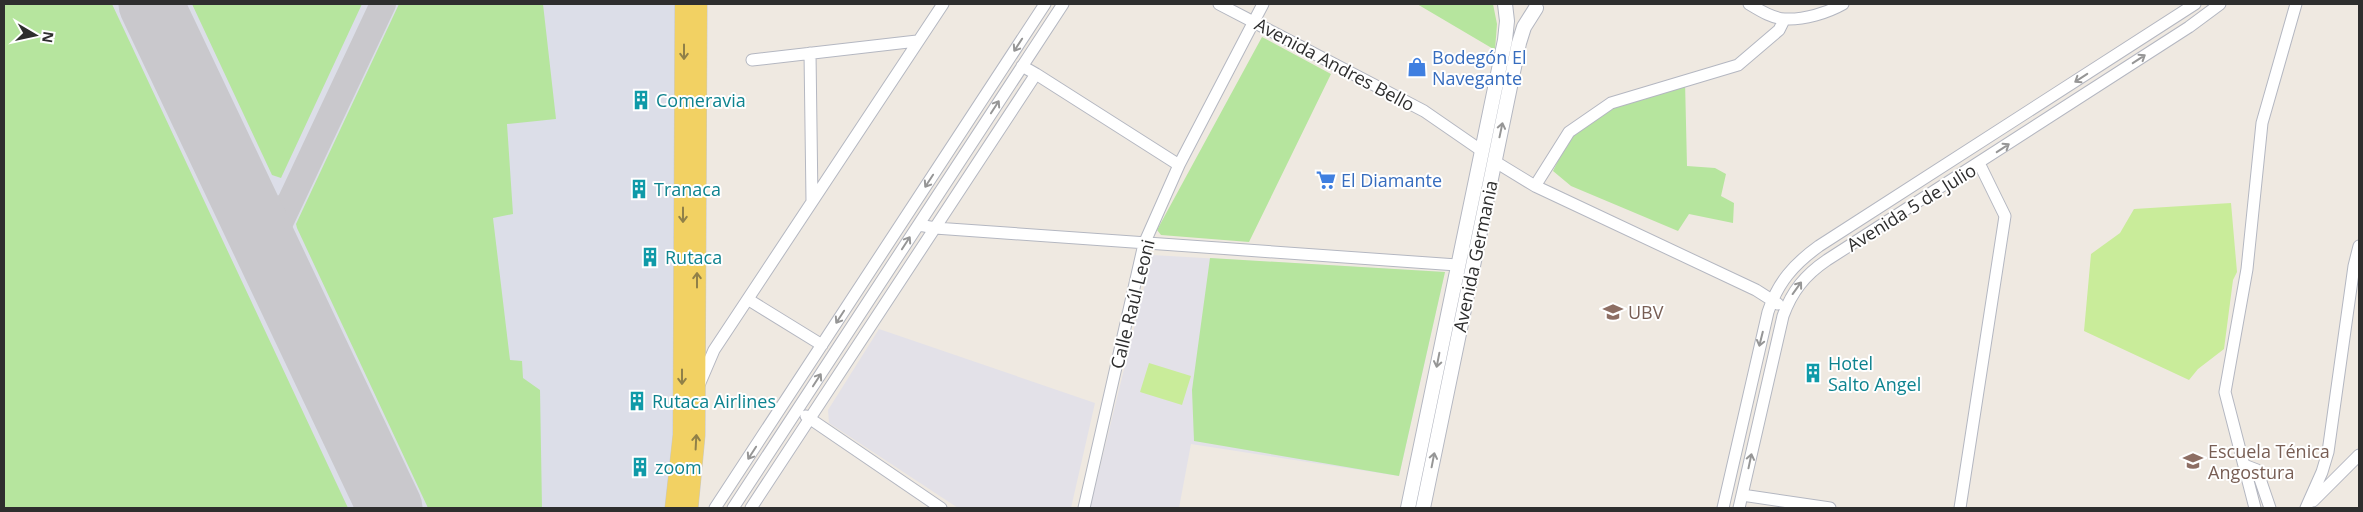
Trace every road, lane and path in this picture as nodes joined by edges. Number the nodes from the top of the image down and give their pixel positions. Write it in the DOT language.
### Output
graph roads {
  1 [pos="684,4"];
  2 [pos="698,4"];
  3 [pos="943,4"];
  4 [pos="1045,4"];
  5 [pos="1063,4"];
  6 [pos="1218,4"];
  7 [pos="1263,4"];
  8 [pos="1506,4"];
  9 [pos="1749,4"];
  10 [pos="1843,4"];
  11 [pos="2195,4"];
  12 [pos="2220,4"];
  13 [pos="2296,4"];
  14 [pos="1539,6"];
  15 [pos="1784,20"];
  16 [pos="1253,22"];
  17 [pos="917,41"];
  18 [pos="810,53"];
  19 [pos="752,60"];
  20 [pos="1022,66"];
  21 [pos="1036,74"];
  22 [pos="1482,152"];
  23 [pos="1494,161"];
  24 [pos="1979,164"];
  25 [pos="1179,165"];
  26 [pos="1535,186"];
  27 [pos="812,202"];
  28 [pos="918,225"];
  29 [pos="935,228"];
  30 [pos="1144,244"];
  31 [pos="2359,246"];
  32 [pos="1457,265"];
  33 [pos="749,300"];
  34 [pos="1772,301"];
  35 [pos="1786,307"];
  36 [pos="822,345"];
  37 [pos="696,390"];
  38 [pos="798,409"];
  39 [pos="810,421"];
  40 [pos="2328,452"];
  41 [pos="2355,458"];
  42 [pos="2244,465"];
  43 [pos="1742,495"];
  44 [pos="674,508"];
  45 [pos="689,508"];
  46 [pos="715,508"];
  47 [pos="733,508"];
  48 [pos="751,508"];
  49 [pos="941,508"];
  50 [pos="1084,508"];
  51 [pos="1408,508"];
  52 [pos="1423,508"];
  53 [pos="1723,508"];
  54 [pos="1740,508"];
  55 [pos="1830,508"];
  56 [pos="1960,508"];
  57 [pos="2255,508"];
  58 [pos="2270,508"];
  59 [pos="2306,508"];
  1 -- 44 [label="main road, one-way"];
  37 -- 2 [label="main road, one-way"];
  3 -- 17 [label="street"];
  4 -- 36 [label="street, one-way"];
  5 -- 20 [label="street"];
  6 -- 16 [label="street, Avenida Andres Bello"];
  7 -- 16 [label="street, Calle Raúl Leoni"];
  8 -- 14 [label="street"];
  8 -- 22 [label="street, Avenida Germania"];
  9 -- 15 [label="street"];
  10 -- 15 [label="street"];
  11 -- 34 [label="street, Avenida 5 de Julio, one-way"];
  24 -- 12 [label="street, Avenida 5 de Julio, one-way"];
  13 -- 42 [label="street"];
  23 -- 14 [label="street, Avenida Germania, one-way"];
  15 -- 26 [label="street"];
  16 -- 22 [label="street, Avenida Andres Bello"];
  16 -- 25 [label="street, Calle Raúl Leoni"];
  17 -- 18 [label="street"];
  17 -- 27 [label="street"];
  18 -- 19 [label="street"];
  18 -- 27 [label="street"];
  20 -- 21 [label="street"];
  28 -- 20 [label="street, one-way"];
  21 -- 25 [label="street"];
  21 -- 29 [label="street"];
  22 -- 32 [label="street, Avenida Germania"];
  23 -- 26 [label="street"];
  52 -- 23 [label="street, Avenida Germania, one-way"];
  35 -- 24 [label="street, Avenida 5 de Julio, one-way"];
  24 -- 56 [label="street"];
  25 -- 30 [label="street, Calle Raúl Leoni"];
  26 -- 34 [label="street"];
  27 -- 33 [label="street"];
  28 -- 29 [label="street"];
  38 -- 28 [label="street, one-way"];
  29 -- 30 [label="street"];
  29 -- 39 [label="street"];
  30 -- 32 [label="street"];
  30 -- 50 [label="street, Calle Raúl Leoni"];
  31 -- 40 [label="street"];
  32 -- 51 [label="street, Avenida Germania, one-way"];
  33 -- 36 [label="street"];
  33 -- 37 [label="street"];
  34 -- 35 [label="street"];
  34 -- 53 [label="street, Avenida 5 de Julio, one-way"];
  43 -- 35 [label="street, Avenida 5 de Julio, one-way"];
  36 -- 46 [label="street, one-way"];
  45 -- 37 [label="main road, one-way"];
  38 -- 39 [label="street"];
  38 -- 47 [label="street"];
  39 -- 48 [label="street"];
  39 -- 49 [label="street"];
  40 -- 41 [label="street"];
  40 -- 59 [label="street"];
  41 -- 59 [label="street"];
  42 -- 57 [label="street"];
  42 -- 58 [label="street"];
  43 -- 54 [label="street, Avenida 5 de Julio"];
  43 -- 55 [label="street"];
}
